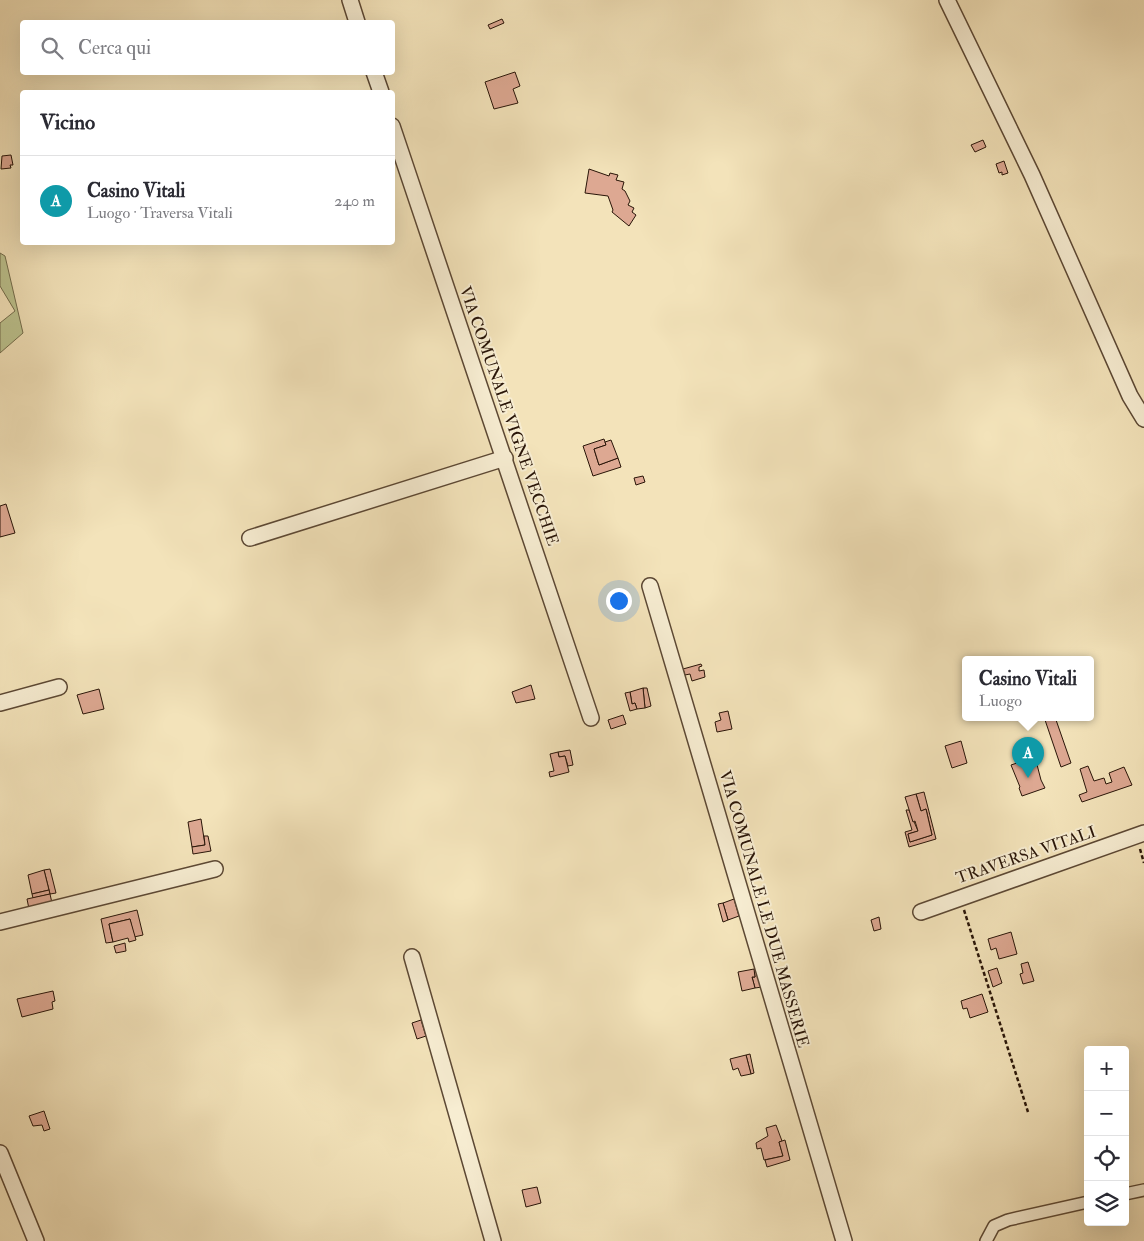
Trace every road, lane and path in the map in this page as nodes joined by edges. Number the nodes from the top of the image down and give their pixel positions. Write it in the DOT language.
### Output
graph roads {
  1 [pos="350,0"];
  2 [pos="947,0"];
  3 [pos="356,20"];
  4 [pos="375,75"];
  5 [pos="380,90"];
  6 [pos="395,135"];
  7 [pos="1144,419"];
  8 [pos="505,458"];
  9 [pos="250,538"];
  10 [pos="650,586"];
  11 [pos="60,687"];
  12 [pos="0,703"];
  13 [pos="591,718"];
  14 [pos="1144,833"];
  15 [pos="215,869"];
  16 [pos="960,897"];
  17 [pos="921,912"];
  18 [pos="0,922"];
  19 [pos="412,957"];
  20 [pos="1028,1112"];
  21 [pos="0,1153"];
  22 [pos="1144,1190"];
  23 [pos="1129,1193"];
  24 [pos="1084,1203"];
  25 [pos="36,1241"];
  26 [pos="494,1241"];
  27 [pos="844,1241"];
  28 [pos="986,1241"];
  1 -- 3 [label="street"];
  2 -- 7 [label="street"];
  4 -- 5 [label="street"];
  6 -- 8 [label="street, VIA COMUNALE VIGNE VECCHIE"];
  8 -- 9 [label="street"];
  8 -- 13 [label="street, VIA COMUNALE VIGNE VECCHIE"];
  10 -- 27 [label="street, VIA COMUNALE LE DUE MASSERIE"];
  11 -- 12 [label="street"];
  14 -- 16 [label="street, TRAVERSA VITALI"];
  15 -- 18 [label="street"];
  16 -- 17 [label="street, TRAVERSA VITALI"];
  16 -- 20 [label="path"];
  19 -- 26 [label="street"];
  21 -- 25 [label="street"];
  22 -- 23 [label="street"];
  24 -- 28 [label="street"];
}
